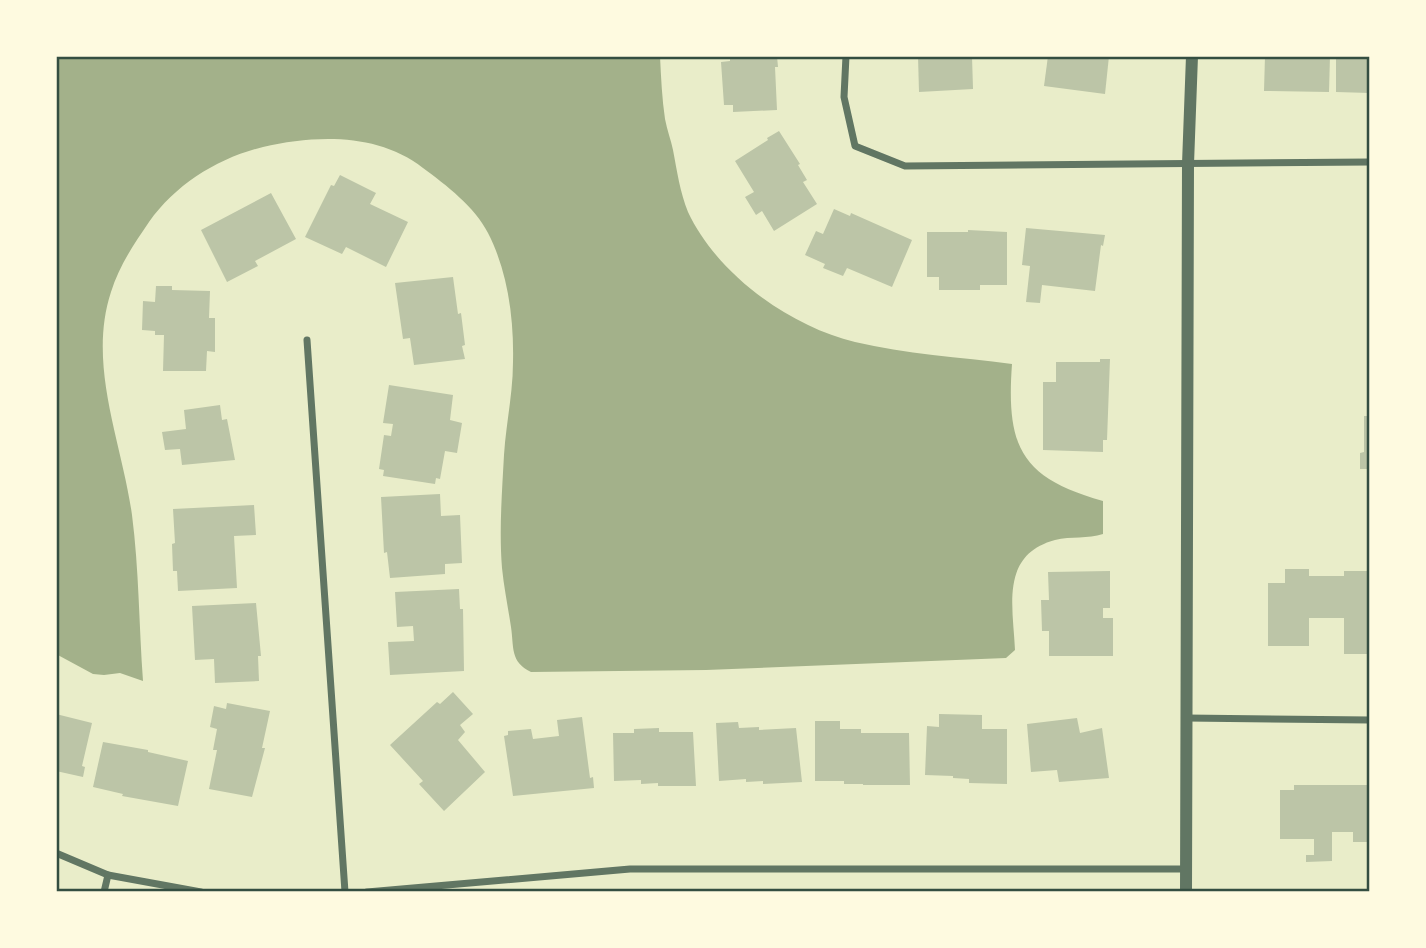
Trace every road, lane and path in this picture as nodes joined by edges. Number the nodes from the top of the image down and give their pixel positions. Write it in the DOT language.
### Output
graph roads {
  1 [pos="846,56"];
  2 [pos="1192,56"];
  3 [pos="1370,162"];
  4 [pos="1188,164"];
  5 [pos="307,340"];
  6 [pos="1186,718"];
  7 [pos="1370,720"];
  8 [pos="56,853"];
  9 [pos="1186,869"];
  10 [pos="108,875"];
  11 [pos="104,892"];
  12 [pos="201,892"];
  13 [pos="345,892"];
  14 [pos="368,892"];
  15 [pos="1186,892"];
  1 -- 4 [label="street"];
  2 -- 4 [label="street"];
  3 -- 4 [label="street"];
  4 -- 6 [label="street"];
  5 -- 13 [label="street"];
  6 -- 7 [label="street"];
  6 -- 9 [label="street"];
  8 -- 10 [label="street"];
  9 -- 14 [label="street"];
  9 -- 15 [label="street"];
  10 -- 11 [label="street"];
  10 -- 12 [label="street"];
}
